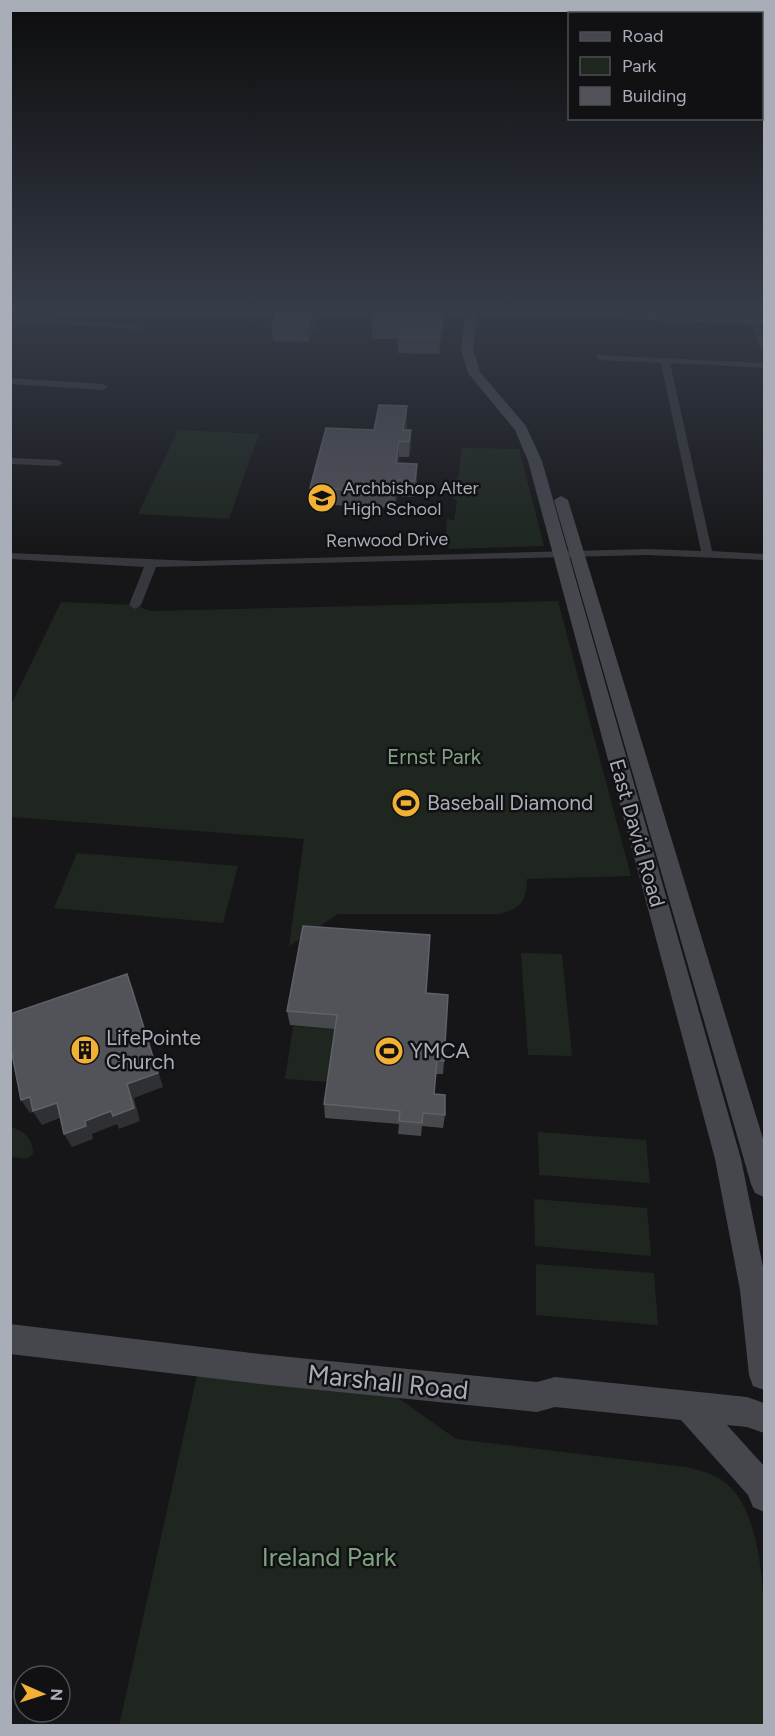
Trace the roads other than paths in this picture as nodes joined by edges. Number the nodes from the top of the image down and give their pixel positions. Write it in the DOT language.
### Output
graph roads {
  1 [pos="488,392"];
  2 [pos="504,392"];
  3 [pos="672,392"];
  4 [pos="10,461"];
  5 [pos="58,463"];
  6 [pos="707,553"];
  7 [pos="569,554"];
  8 [pos="10,556"];
  9 [pos="765,557"];
  10 [pos="151,564"];
  11 [pos="135,605"];
  12 [pos="622,781"];
  13 [pos="645,781"];
  14 [pos="765,1184"];
  15 [pos="10,1339"];
  16 [pos="765,1375"];
  17 [pos="689,1406"];
  18 [pos="765,1418"];
  19 [pos="765,1496"];
  1 -- 7 [label="street, East David Road"];
  2 -- 7 [label="street, East David Road"];
  3 -- 6 [label="street"];
  4 -- 5 [label="street"];
  6 -- 7 [label="street, Renwood Drive"];
  6 -- 9 [label="street, Renwood Drive"];
  7 -- 10 [label="street, Renwood Drive"];
  7 -- 12 [label="street, East David Road"];
  7 -- 13 [label="street, East David Road"];
  8 -- 10 [label="street, Renwood Drive"];
  10 -- 11 [label="street"];
  12 -- 13 [label="street"];
  12 -- 16 [label="street, East David Road"];
  13 -- 14 [label="street, East David Road"];
  15 -- 17 [label="street, Marshall Road"];
  17 -- 18 [label="street, Marshall Road"];
  17 -- 19 [label="street"];
}
